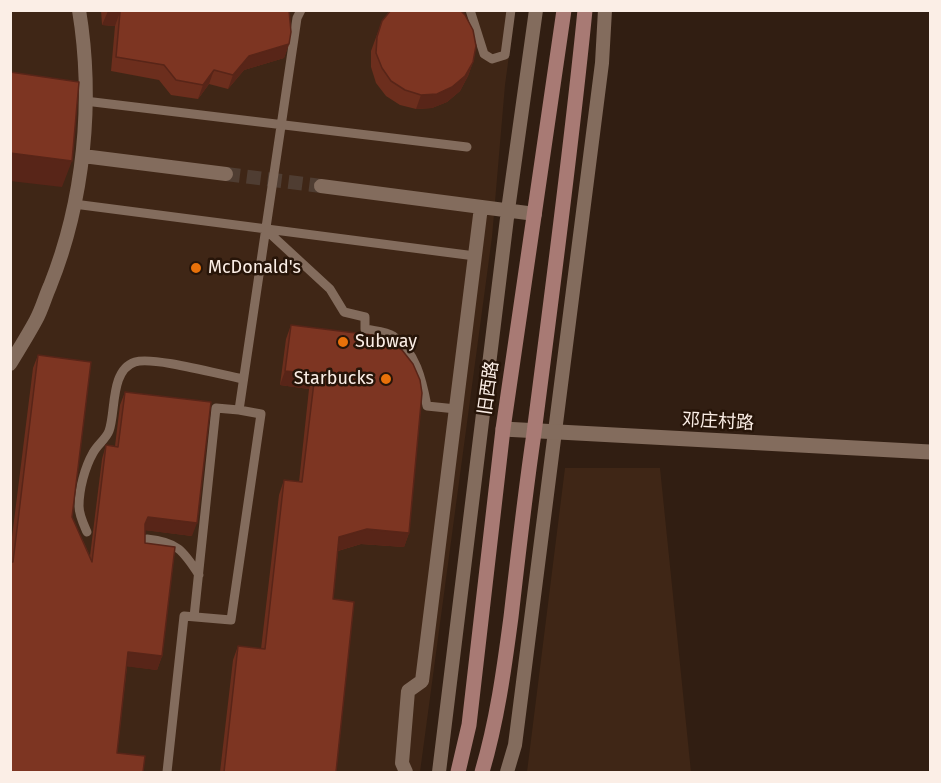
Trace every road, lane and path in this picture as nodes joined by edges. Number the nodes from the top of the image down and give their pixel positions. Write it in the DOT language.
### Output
graph roads {
  1 [pos="79,10"];
  2 [pos="302,10"];
  3 [pos="470,10"];
  4 [pos="511,10"];
  5 [pos="536,10"];
  6 [pos="564,10"];
  7 [pos="585,10"];
  8 [pos="605,10"];
  9 [pos="85,101"];
  10 [pos="281,125"];
  11 [pos="466,147"];
  12 [pos="83,156"];
  13 [pos="226,174"];
  14 [pos="321,186"];
  15 [pos="74,204"];
  16 [pos="481,207"];
  17 [pos="508,210"];
  18 [pos="535,213"];
  19 [pos="265,229"];
  20 [pos="475,256"];
  21 [pos="10,364"];
  22 [pos="243,379"];
  23 [pos="239,410"];
  24 [pos="456,410"];
  25 [pos="503,429"];
  26 [pos="534,432"];
  27 [pos="555,433"];
  28 [pos="930,452"];
  29 [pos="87,532"];
  30 [pos="147,539"];
  31 [pos="199,575"];
  32 [pos="194,617"];
  33 [pos="167,772"];
  34 [pos="406,772"];
  35 [pos="440,772"];
  36 [pos="458,772"];
  37 [pos="482,772"];
  38 [pos="507,772"];
  1 -- 9 [label="street"];
  2 -- 10 [label="street"];
  3 -- 4 [label="street"];
  5 -- 17 [label="street"];
  6 -- 18 [label="main road, 旧西路"];
  7 -- 26 [label="main road"];
  8 -- 27 [label="street"];
  9 -- 10 [label="street"];
  9 -- 12 [label="street"];
  10 -- 11 [label="street"];
  10 -- 19 [label="street"];
  12 -- 13 [label="street"];
  12 -- 15 [label="street"];
  14 -- 16 [label="street"];
  15 -- 19 [label="street"];
  15 -- 21 [label="street"];
  16 -- 17 [label="street"];
  16 -- 20 [label="street"];
  17 -- 18 [label="street"];
  17 -- 35 [label="street"];
  18 -- 25 [label="main road, 旧西路"];
  19 -- 20 [label="street"];
  19 -- 22 [label="street"];
  19 -- 24 [label="street"];
  20 -- 24 [label="street"];
  22 -- 23 [label="street"];
  22 -- 29 [label="street"];
  23 -- 31 [label="street"];
  23 -- 32 [label="street"];
  24 -- 34 [label="street"];
  25 -- 26 [label="street, 邓庄村路"];
  25 -- 36 [label="main road, 旧西路"];
  26 -- 27 [label="street, 邓庄村路"];
  26 -- 37 [label="main road"];
  27 -- 28 [label="street, 邓庄村路"];
  27 -- 38 [label="street"];
  30 -- 31 [label="street"];
  31 -- 32 [label="street"];
  32 -- 33 [label="street"];
}
